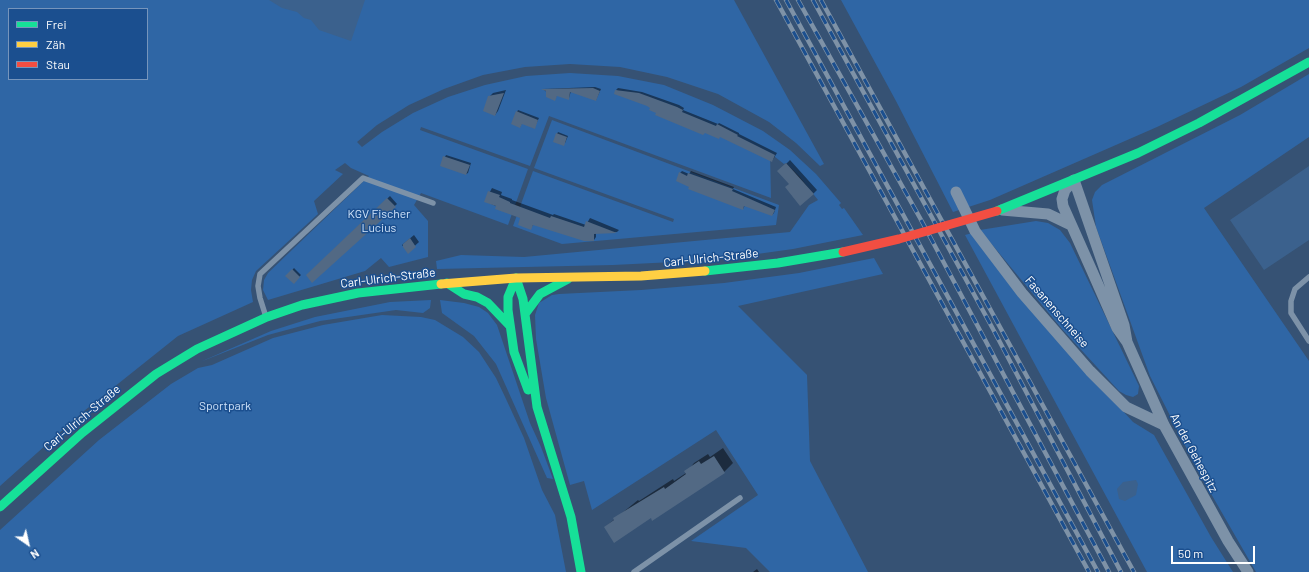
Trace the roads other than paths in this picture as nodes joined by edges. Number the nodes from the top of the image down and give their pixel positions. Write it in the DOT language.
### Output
graph roads {
  1 [pos="1309,62"];
  2 [pos="1074,180"];
  3 [pos="956,192"];
  4 [pos="433,202"];
  5 [pos="999,211"];
  6 [pos="1071,225"];
  7 [pos="1309,277"];
  8 [pos="516,278"];
  9 [pos="570,278"];
  10 [pos="446,283"];
  11 [pos="524,314"];
  12 [pos="267,317"];
  13 [pos="510,325"];
  14 [pos="1309,341"];
  15 [pos="1127,342"];
  16 [pos="537,407"];
  17 [pos="1164,425"];
  18 [pos="740,498"];
  19 [pos="0,507"];
  20 [pos="581,572"];
  21 [pos="634,572"];
  22 [pos="1248,572"];
  1 -- 2 [label="main road, Carl-Ulrich-Straße"];
  2 -- 5 [label="main road, Carl-Ulrich-Straße"];
  2 -- 6 [label="street, An der Gehespitz"];
  2 -- 15 [label="street, An der Gehespitz"];
  3 -- 17 [label="street, Fasanenschneise"];
  4 -- 12 [label="lane"];
  5 -- 6 [label="street"];
  5 -- 9 [label="main road, Carl-Ulrich-Straße, bridge"];
  6 -- 15 [label="street, An der Gehespitz"];
  7 -- 14 [label="lane"];
  8 -- 9 [label="main road, Carl-Ulrich-Straße"];
  8 -- 10 [label="main road, Carl-Ulrich-Straße"];
  8 -- 11 [label="main road"];
  8 -- 13 [label="main road"];
  9 -- 11 [label="main road"];
  10 -- 12 [label="main road, Carl-Ulrich-Straße"];
  10 -- 13 [label="main road"];
  11 -- 16 [label="main road"];
  12 -- 19 [label="main road, Carl-Ulrich-Straße"];
  13 -- 16 [label="main road"];
  15 -- 17 [label="street, An der Gehespitz"];
  16 -- 20 [label="main road"];
  17 -- 22 [label="street, An der Gehespitz"];
  18 -- 21 [label="lane"];
}
